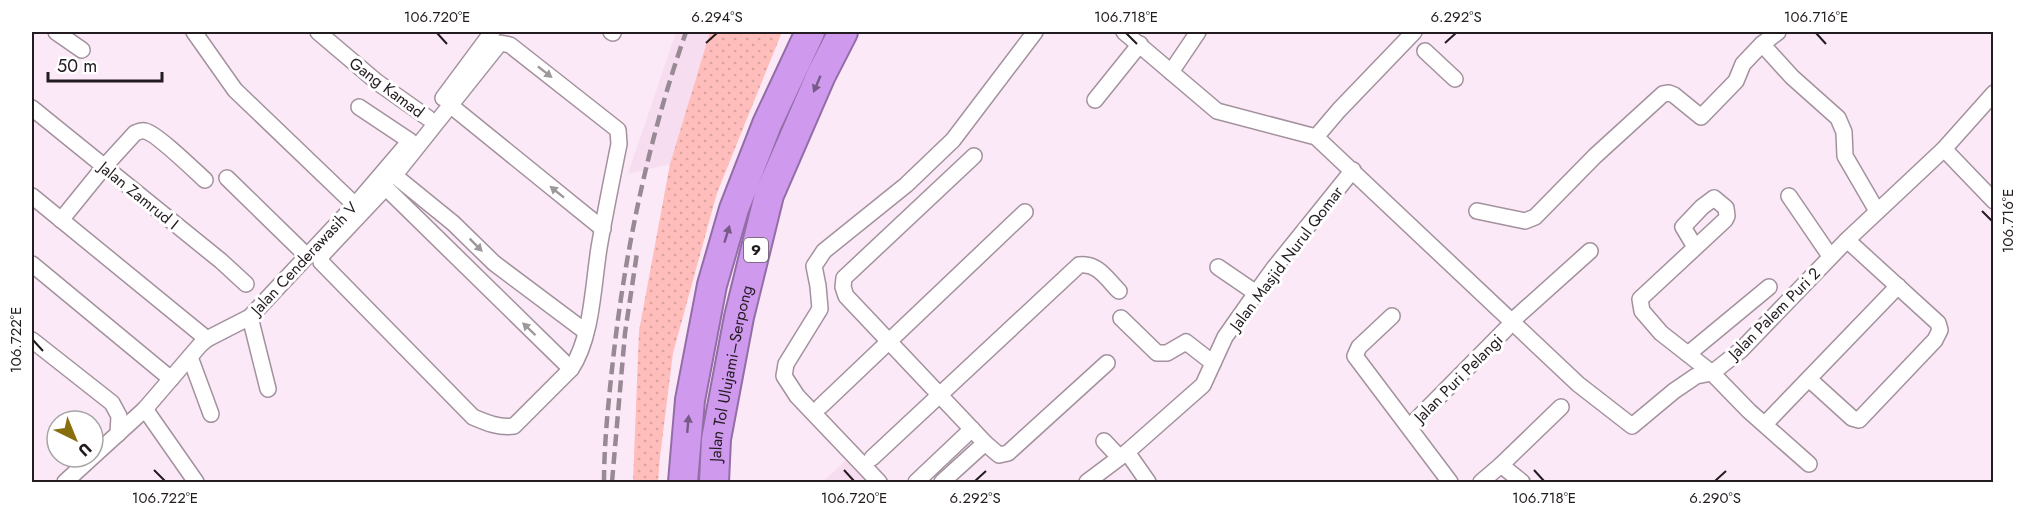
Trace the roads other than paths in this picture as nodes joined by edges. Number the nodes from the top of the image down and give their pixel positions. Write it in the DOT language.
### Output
graph roads {
  1 [pos="56,32"];
  2 [pos="194,32"];
  3 [pos="318,32"];
  4 [pos="492,32"];
  5 [pos="810,32"];
  6 [pos="843,32"];
  7 [pos="1035,32"];
  8 [pos="1124,32"];
  9 [pos="1198,32"];
  10 [pos="1778,32"];
  11 [pos="1416,40"];
  12 [pos="1140,44"];
  13 [pos="1762,44"];
  14 [pos="82,50"];
  15 [pos="1171,72"];
  16 [pos="1455,79"];
  17 [pos="1994,93"];
  18 [pos="1095,100"];
  19 [pos="450,105"];
  20 [pos="358,107"];
  21 [pos="32,108"];
  22 [pos="428,118"];
  23 [pos="1316,137"];
  24 [pos="410,141"];
  25 [pos="1944,149"];
  26 [pos="974,156"];
  27 [pos="104,167"];
  28 [pos="1353,170"];
  29 [pos="226,178"];
  30 [pos="386,178"];
  31 [pos="205,180"];
  32 [pos="32,196"];
  33 [pos="1789,196"];
  34 [pos="1994,201"];
  35 [pos="355,205"];
  36 [pos="431,207"];
  37 [pos="1477,211"];
  38 [pos="1876,211"];
  39 [pos="1025,212"];
  40 [pos="61,220"];
  41 [pos="420,220"];
  42 [pos="603,229"];
  43 [pos="1847,240"];
  44 [pos="1695,247"];
  45 [pos="1590,250"];
  46 [pos="308,256"];
  47 [pos="1830,256"];
  48 [pos="494,262"];
  49 [pos="32,264"];
  50 [pos="1218,267"];
  51 [pos="478,279"];
  52 [pos="246,284"];
  53 [pos="1769,286"];
  54 [pos="1898,286"];
  55 [pos="1119,291"];
  56 [pos="1256,293"];
  57 [pos="1392,316"];
  58 [pos="250,317"];
  59 [pos="1121,318"];
  60 [pos="1509,325"];
  61 [pos="586,332"];
  62 [pos="207,339"];
  63 [pos="32,340"];
  64 [pos="889,342"];
  65 [pos="1688,354"];
  66 [pos="189,357"];
  67 [pos="1107,363"];
  68 [pos="1213,363"];
  69 [pos="571,369"];
  70 [pos="1712,372"];
  71 [pos="171,379"];
  72 [pos="1809,379"];
  73 [pos="268,389"];
  74 [pos="939,395"];
  75 [pos="821,406"];
  76 [pos="1561,407"];
  77 [pos="145,409"];
  78 [pos="211,414"];
  79 [pos="1765,424"];
  80 [pos="1409,427"];
  81 [pos="972,429"];
  82 [pos="118,434"];
  83 [pos="1104,441"];
  84 [pos="985,443"];
  85 [pos="1123,454"];
  86 [pos="872,458"];
  87 [pos="1809,464"];
  88 [pos="1502,465"];
  89 [pos="70,480"];
  90 [pos="1446,481"];
  91 [pos="196,483"];
  92 [pos="683,483"];
  93 [pos="714,483"];
  94 [pos="879,483"];
  95 [pos="916,483"];
  96 [pos="942,483"];
  97 [pos="1087,483"];
  98 [pos="1148,483"];
  99 [pos="1481,483"];
  100 [pos="1522,483"];
  1 -- 14 [label="street"];
  2 -- 35 [label="street"];
  3 -- 22 [label="street, Gang Kamad"];
  4 -- 22 [label="street, Jalan Cenderawasih V"];
  92 -- 5 [label="highway, Jalan Tol Ulujami–Serpong / 9, one-way"];
  6 -- 93 [label="highway, Jalan Tol Ulujami–Serpong / 9, one-way"];
  7 -- 94 [label="street"];
  8 -- 12 [label="street"];
  9 -- 15 [label="street"];
  10 -- 13 [label="street"];
  11 -- 16 [label="street"];
  11 -- 23 [label="street"];
  12 -- 15 [label="street"];
  12 -- 18 [label="street"];
  13 -- 37 [label="street"];
  13 -- 38 [label="street"];
  15 -- 23 [label="street"];
  17 -- 25 [label="street, Jalan Palem Puri 2"];
  19 -- 30 [label="street"];
  42 -- 19 [label="street, one-way"];
  19 -- 42 [label="street, one-way"];
  20 -- 24 [label="street"];
  21 -- 27 [label="street, Jalan Zamrud I"];
  22 -- 24 [label="street, Jalan Cenderawasih V"];
  23 -- 28 [label="street, Jalan Masjid Nurul Qomar"];
  24 -- 30 [label="street, Jalan Cenderawasih V"];
  25 -- 34 [label="street"];
  25 -- 38 [label="street, Jalan Palem Puri 2"];
  26 -- 64 [label="street"];
  27 -- 31 [label="street"];
  27 -- 40 [label="street"];
  27 -- 52 [label="street, Jalan Zamrud I"];
  28 -- 56 [label="street, Jalan Masjid Nurul Qomar"];
  28 -- 60 [label="street, Jalan Palem Puri 2"];
  29 -- 46 [label="street"];
  30 -- 35 [label="street, Jalan Cenderawasih V"];
  30 -- 36 [label="street"];
  30 -- 41 [label="street"];
  30 -- 69 [label="street"];
  32 -- 40 [label="street"];
  33 -- 47 [label="street"];
  35 -- 46 [label="street, Jalan Cenderawasih V"];
  36 -- 41 [label="street"];
  36 -- 48 [label="street, one-way"];
  38 -- 43 [label="street, Jalan Palem Puri 2"];
  39 -- 64 [label="street"];
  40 -- 62 [label="street"];
  41 -- 51 [label="street"];
  42 -- 61 [label="street"];
  43 -- 47 [label="street, Jalan Palem Puri 2"];
  43 -- 54 [label="street"];
  44 -- 65 [label="street"];
  45 -- 60 [label="street, Jalan Puri Pelangi"];
  46 -- 58 [label="street, Jalan Cenderawasih V"];
  47 -- 70 [label="street, Jalan Palem Puri 2"];
  48 -- 51 [label="street"];
  48 -- 61 [label="street"];
  49 -- 71 [label="street"];
  50 -- 56 [label="street"];
  69 -- 51 [label="street, one-way"];
  53 -- 65 [label="street"];
  54 -- 72 [label="street"];
  54 -- 72 [label="street"];
  55 -- 74 [label="street"];
  56 -- 68 [label="street, Jalan Masjid Nurul Qomar"];
  57 -- 80 [label="street, Jalan Puri Pelangi"];
  58 -- 62 [label="street, Jalan Cenderawasih V"];
  58 -- 73 [label="street"];
  59 -- 68 [label="street"];
  60 -- 70 [label="street, Jalan Palem Puri 2"];
  60 -- 80 [label="street, Jalan Puri Pelangi"];
  61 -- 69 [label="street"];
  62 -- 66 [label="street, Jalan Cenderawasih V"];
  63 -- 82 [label="street"];
  64 -- 74 [label="street"];
  64 -- 75 [label="street"];
  65 -- 70 [label="street"];
  66 -- 71 [label="street, Jalan Cenderawasih V"];
  66 -- 78 [label="street"];
  67 -- 84 [label="street"];
  68 -- 85 [label="street, Jalan Masjid Nurul Qomar"];
  70 -- 79 [label="street"];
  71 -- 77 [label="street, Jalan Cenderawasih V"];
  72 -- 79 [label="street"];
  74 -- 81 [label="street"];
  74 -- 86 [label="street"];
  76 -- 88 [label="street"];
  77 -- 82 [label="street, Jalan Cenderawasih V"];
  77 -- 91 [label="street"];
  79 -- 87 [label="street"];
  80 -- 90 [label="street, Jalan Puri Pelangi"];
  81 -- 84 [label="street"];
  81 -- 95 [label="street"];
  82 -- 89 [label="street, Jalan Cenderawasih V"];
  83 -- 85 [label="street"];
  84 -- 96 [label="street"];
  85 -- 97 [label="street, Jalan Masjid Nurul Qomar"];
  85 -- 98 [label="street"];
  88 -- 99 [label="street"];
  88 -- 100 [label="street"];
}
